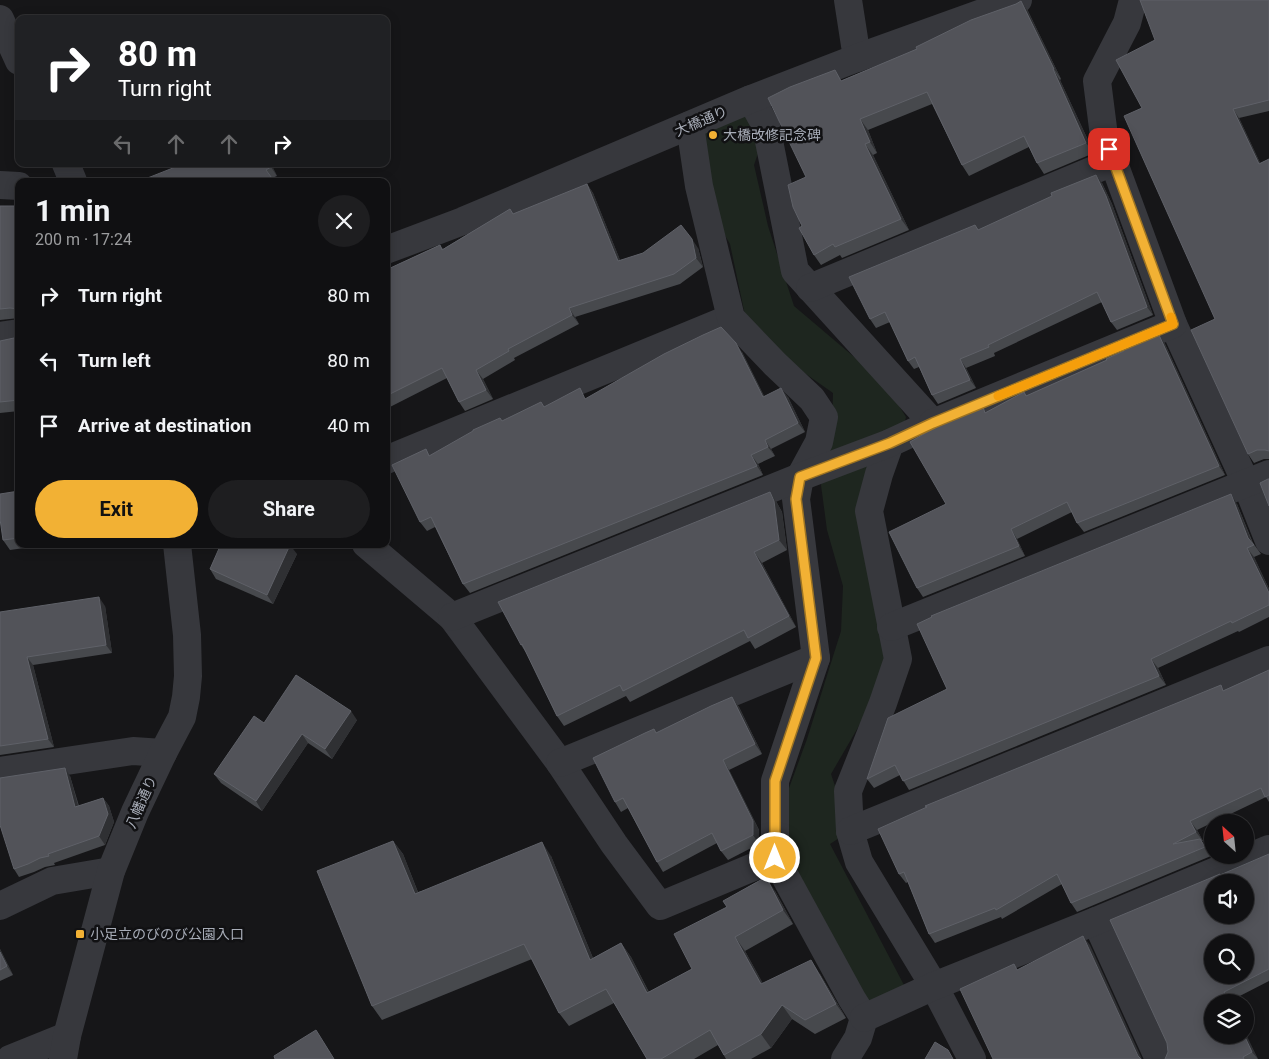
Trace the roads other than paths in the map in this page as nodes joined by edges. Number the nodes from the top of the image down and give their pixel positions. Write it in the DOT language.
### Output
graph roads {
  1 [pos="848,0"];
  2 [pos="1018,0"];
  3 [pos="1133,0"];
  4 [pos="0,19"];
  5 [pos="15,52"];
  6 [pos="857,58"];
  7 [pos="752,99"];
  8 [pos="690,125"];
  9 [pos="1114,162"];
  10 [pos="0,185"];
  11 [pos="15,186"];
  12 [pos="390,248"];
  13 [pos="810,288"];
  14 [pos="731,318"];
  15 [pos="1173,324"];
  16 [pos="15,334"];
  17 [pos="0,336"];
  18 [pos="933,423"];
  19 [pos="890,443"];
  20 [pos="390,458"];
  21 [pos="800,477"];
  22 [pos="1257,478"];
  23 [pos="1269,541"];
  24 [pos="177,548"];
  25 [pos="371,548"];
  26 [pos="452,617"];
  27 [pos="891,626"];
  28 [pos="816,658"];
  29 [pos="1269,660"];
  30 [pos="163,753"];
  31 [pos="560,763"];
  32 [pos="0,771"];
  33 [pos="850,831"];
  34 [pos="1269,849"];
  35 [pos="775,858"];
  36 [pos="111,872"];
  37 [pos="0,906"];
  38 [pos="1096,921"];
  39 [pos="934,986"];
  40 [pos="864,1018"];
  41 [pos="65,1048"];
  42 [pos="10,1059"];
  43 [pos="845,1059"];
  44 [pos="972,1059"];
  45 [pos="1159,1059"];
  1 -- 6 [label="street"];
  2 -- 6 [label="street, 大橋通り"];
  3 -- 9 [label="street"];
  4 -- 5 [label="street"];
  6 -- 7 [label="street, 大橋通り"];
  7 -- 8 [label="street, 大橋通り"];
  7 -- 13 [label="street"];
  8 -- 12 [label="street, 大橋通り"];
  8 -- 14 [label="street"];
  9 -- 13 [label="street"];
  9 -- 15 [label="street"];
  10 -- 11 [label="street"];
  13 -- 18 [label="street"];
  14 -- 20 [label="street"];
  14 -- 21 [label="street"];
  15 -- 18 [label="street"];
  15 -- 22 [label="street"];
  16 -- 17 [label="street"];
  18 -- 19 [label="street"];
  19 -- 21 [label="street"];
  19 -- 27 [label="street"];
  21 -- 26 [label="street"];
  21 -- 28 [label="street"];
  22 -- 23 [label="street"];
  22 -- 27 [label="street"];
  24 -- 30 [label="street, 八幡通り"];
  25 -- 26 [label="street"];
  26 -- 31 [label="street"];
  27 -- 33 [label="street"];
  28 -- 31 [label="street"];
  28 -- 35 [label="street"];
  29 -- 33 [label="street"];
  30 -- 32 [label="street"];
  30 -- 36 [label="street, 八幡通り"];
  31 -- 35 [label="street"];
  33 -- 39 [label="street"];
  34 -- 38 [label="street"];
  35 -- 40 [label="street"];
  36 -- 37 [label="street"];
  36 -- 41 [label="street, 八幡通り"];
  38 -- 39 [label="street"];
  38 -- 45 [label="street"];
  39 -- 40 [label="street"];
  39 -- 44 [label="street"];
  40 -- 43 [label="street"];
  41 -- 42 [label="street"];
}
